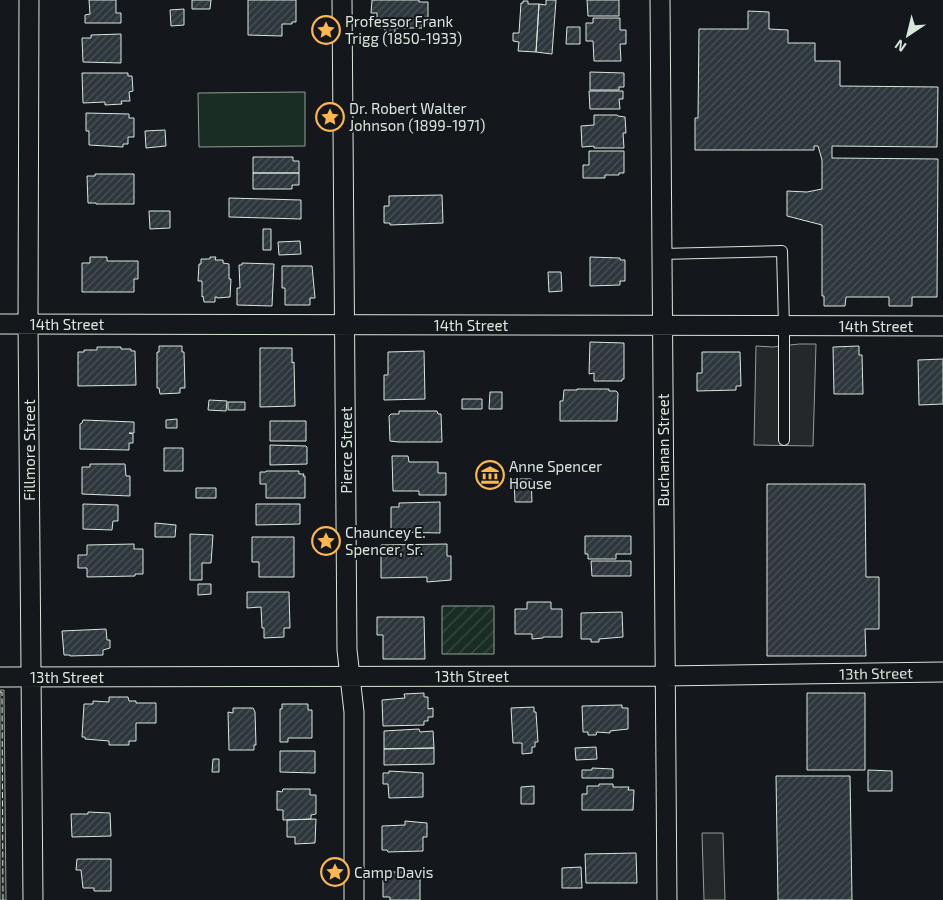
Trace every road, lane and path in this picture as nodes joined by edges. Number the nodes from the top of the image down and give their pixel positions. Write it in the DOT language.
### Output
graph roads {
  1 [pos="29,0"];
  2 [pos="342,0"];
  3 [pos="660,0"];
  4 [pos="662,254"];
  5 [pos="0,324"];
  6 [pos="28,324"];
  7 [pos="345,325"];
  8 [pos="662,325"];
  9 [pos="784,326"];
  10 [pos="943,326"];
  11 [pos="784,440"];
  12 [pos="943,672"];
  13 [pos="349,676"];
  14 [pos="665,676"];
  15 [pos="0,677"];
  16 [pos="30,677"];
  17 [pos="33,900"];
  18 [pos="354,900"];
  19 [pos="667,900"];
  1 -- 6 [label="street, Fillmore Street"];
  2 -- 7 [label="street, Pierce Street"];
  3 -- 4 [label="street, Buchanan Street"];
  4 -- 8 [label="street, Buchanan Street"];
  4 -- 9 [label="lane"];
  5 -- 6 [label="street, 14th Street"];
  6 -- 7 [label="street, 14th Street"];
  6 -- 16 [label="street, Fillmore Street"];
  7 -- 8 [label="street, 14th Street"];
  7 -- 13 [label="street, Pierce Street"];
  8 -- 9 [label="street, 14th Street"];
  8 -- 14 [label="street, Buchanan Street"];
  9 -- 10 [label="street, 14th Street"];
  9 -- 11 [label="lane"];
  12 -- 14 [label="street, 13th Street"];
  13 -- 14 [label="street, 13th Street"];
  13 -- 16 [label="street, 13th Street"];
  13 -- 18 [label="street, Pierce Street"];
  14 -- 19 [label="street, Buchanan Street"];
  15 -- 16 [label="street, 13th Street"];
  16 -- 17 [label="street, Fillmore Street"];
}
